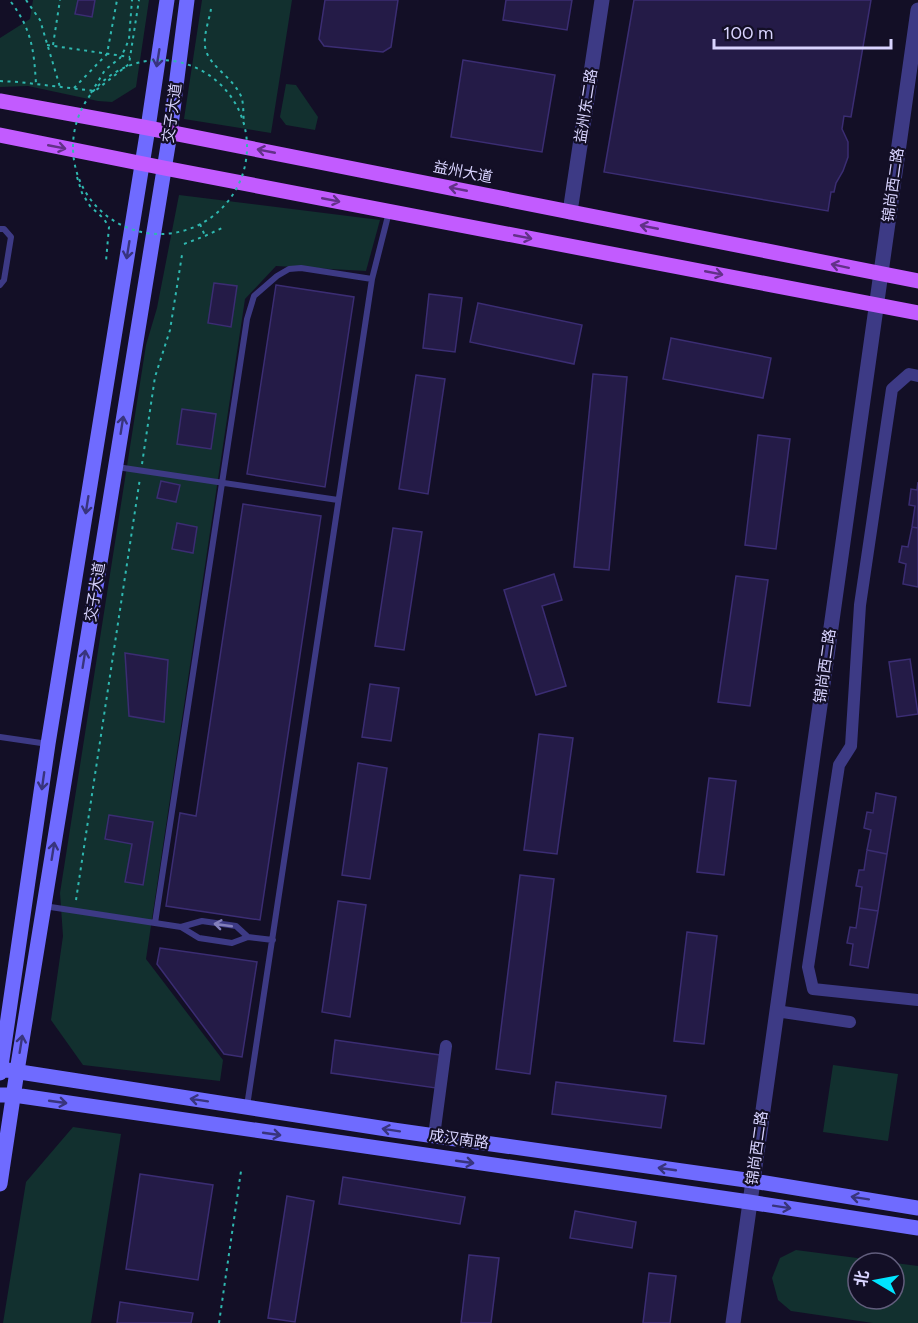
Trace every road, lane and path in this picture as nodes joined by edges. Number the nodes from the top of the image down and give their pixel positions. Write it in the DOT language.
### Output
graph roads {
  1 [pos="26,0"];
  2 [pos="60,0"];
  3 [pos="117,0"];
  4 [pos="132,0"];
  5 [pos="139,0"];
  6 [pos="167,0"];
  7 [pos="188,0"];
  8 [pos="602,0"];
  9 [pos="11,2"];
  10 [pos="211,9"];
  11 [pos="918,10"];
  12 [pos="47,45"];
  13 [pos="53,46"];
  14 [pos="107,54"];
  15 [pos="130,57"];
  16 [pos="0,81"];
  17 [pos="36,84"];
  18 [pos="60,87"];
  19 [pos="74,88"];
  20 [pos="87,98"];
  21 [pos="0,101"];
  22 [pos="244,124"];
  23 [pos="148,128"];
  24 [pos="170,133"];
  25 [pos="0,135"];
  26 [pos="142,164"];
  27 [pos="164,168"];
  28 [pos="77,177"];
  29 [pos="389,211"];
  30 [pos="570,212"];
  31 [pos="200,224"];
  32 [pos="222,228"];
  33 [pos="0,229"];
  34 [pos="205,236"];
  35 [pos="184,244"];
  36 [pos="182,255"];
  37 [pos="106,261"];
  38 [pos="881,274"];
  39 [pos="372,279"];
  40 [pos="918,281"];
  41 [pos="0,285"];
  42 [pos="876,304"];
  43 [pos="918,313"];
  44 [pos="918,376"];
  45 [pos="115,466"];
  46 [pos="141,470"];
  47 [pos="222,483"];
  48 [pos="338,500"];
  49 [pos="0,737"];
  50 [pos="48,744"];
  51 [pos="76,900"];
  52 [pos="44,906"];
  53 [pos="155,923"];
  54 [pos="181,927"];
  55 [pos="248,937"];
  56 [pos="273,940"];
  57 [pos="918,1000"];
  58 [pos="776,1011"];
  59 [pos="850,1022"];
  60 [pos="446,1046"];
  61 [pos="0,1070"];
  62 [pos="17,1071"];
  63 [pos="7,1095"];
  64 [pos="247,1107"];
  65 [pos="434,1136"];
  66 [pos="241,1171"];
  67 [pos="753,1181"];
  68 [pos="0,1184"];
  69 [pos="749,1202"];
  70 [pos="918,1208"];
  71 [pos="918,1228"];
  72 [pos="219,1323"];
  73 [pos="733,1323"];
  1 -- 12 [label="path"];
  2 -- 13 [label="path"];
  3 -- 14 [label="path"];
  4 -- 20 [label="path, bridge"];
  5 -- 15 [label="path"];
  6 -- 23 [label="main road, 交子大道, one-way"];
  7 -- 24 [label="main road, 交子大道"];
  8 -- 30 [label="street, 益州东二路"];
  9 -- 17 [label="path"];
  10 -- 22 [label="path, bridge"];
  11 -- 38 [label="street, 锦尚西二路"];
  12 -- 13 [label="path"];
  12 -- 18 [label="path"];
  13 -- 14 [label="path"];
  14 -- 15 [label="path"];
  14 -- 19 [label="path"];
  15 -- 19 [label="path"];
  16 -- 17 [label="path"];
  17 -- 18 [label="path"];
  18 -- 19 [label="path"];
  20 -- 22 [label="path, bridge"];
  20 -- 28 [label="path, bridge"];
  21 -- 23 [label="main road, 益州大道"];
  22 -- 31 [label="path, bridge"];
  23 -- 24 [label="main road, 益州大道"];
  23 -- 26 [label="main road, 交子大道"];
  24 -- 27 [label="main road, 交子大道"];
  30 -- 24 [label="main road, 益州大道, one-way"];
  25 -- 26 [label="main road, one-way"];
  26 -- 27 [label="main road"];
  26 -- 50 [label="main road, 交子大道, one-way"];
  27 -- 29 [label="main road, one-way"];
  45 -- 27 [label="main road, 交子大道, one-way"];
  28 -- 31 [label="path, bridge"];
  28 -- 37 [label="path, bridge"];
  29 -- 39 [label="lane"];
  29 -- 42 [label="main road, one-way"];
  38 -- 30 [label="main road, 益州大道, one-way"];
  31 -- 34 [label="path"];
  32 -- 34 [label="path"];
  33 -- 41 [label="lane"];
  34 -- 35 [label="path"];
  36 -- 46 [label="path"];
  38 -- 40 [label="main road, 益州大道"];
  38 -- 42 [label="street, 锦尚西二路"];
  39 -- 47 [label="lane"];
  39 -- 48 [label="lane"];
  42 -- 43 [label="main road"];
  42 -- 58 [label="street, 锦尚西二路"];
  44 -- 57 [label="street"];
  45 -- 46 [label="lane"];
  52 -- 45 [label="main road, 交子大道, one-way"];
  46 -- 47 [label="lane"];
  46 -- 51 [label="path"];
  47 -- 48 [label="lane"];
  47 -- 53 [label="lane"];
  48 -- 56 [label="lane"];
  49 -- 50 [label="lane"];
  50 -- 61 [label="main road, 交子大道, one-way"];
  52 -- 53 [label="lane"];
  62 -- 52 [label="main road, 交子大道, one-way"];
  53 -- 54 [label="lane"];
  54 -- 55 [label="lane"];
  55 -- 54 [label="lane, one-way"];
  55 -- 56 [label="lane"];
  56 -- 64 [label="lane"];
  58 -- 59 [label="street"];
  58 -- 67 [label="street, 锦尚西二路"];
  60 -- 65 [label="street"];
  61 -- 62 [label="main road, 成汉南路"];
  62 -- 63 [label="main road, 交子大道"];
  64 -- 62 [label="main road, 成汉南路, one-way"];
  63 -- 68 [label="main road, 交子大道"];
  63 -- 69 [label="main road, 成汉南路, one-way"];
  65 -- 64 [label="main road, 成汉南路, one-way"];
  67 -- 65 [label="main road, 成汉南路, one-way"];
  66 -- 72 [label="path"];
  67 -- 69 [label="street, 锦尚西二路"];
  70 -- 67 [label="main road, 成汉南路, one-way"];
  69 -- 71 [label="main road, 成汉南路, one-way"];
  69 -- 73 [label="street, 锦尚西二路"];
}
